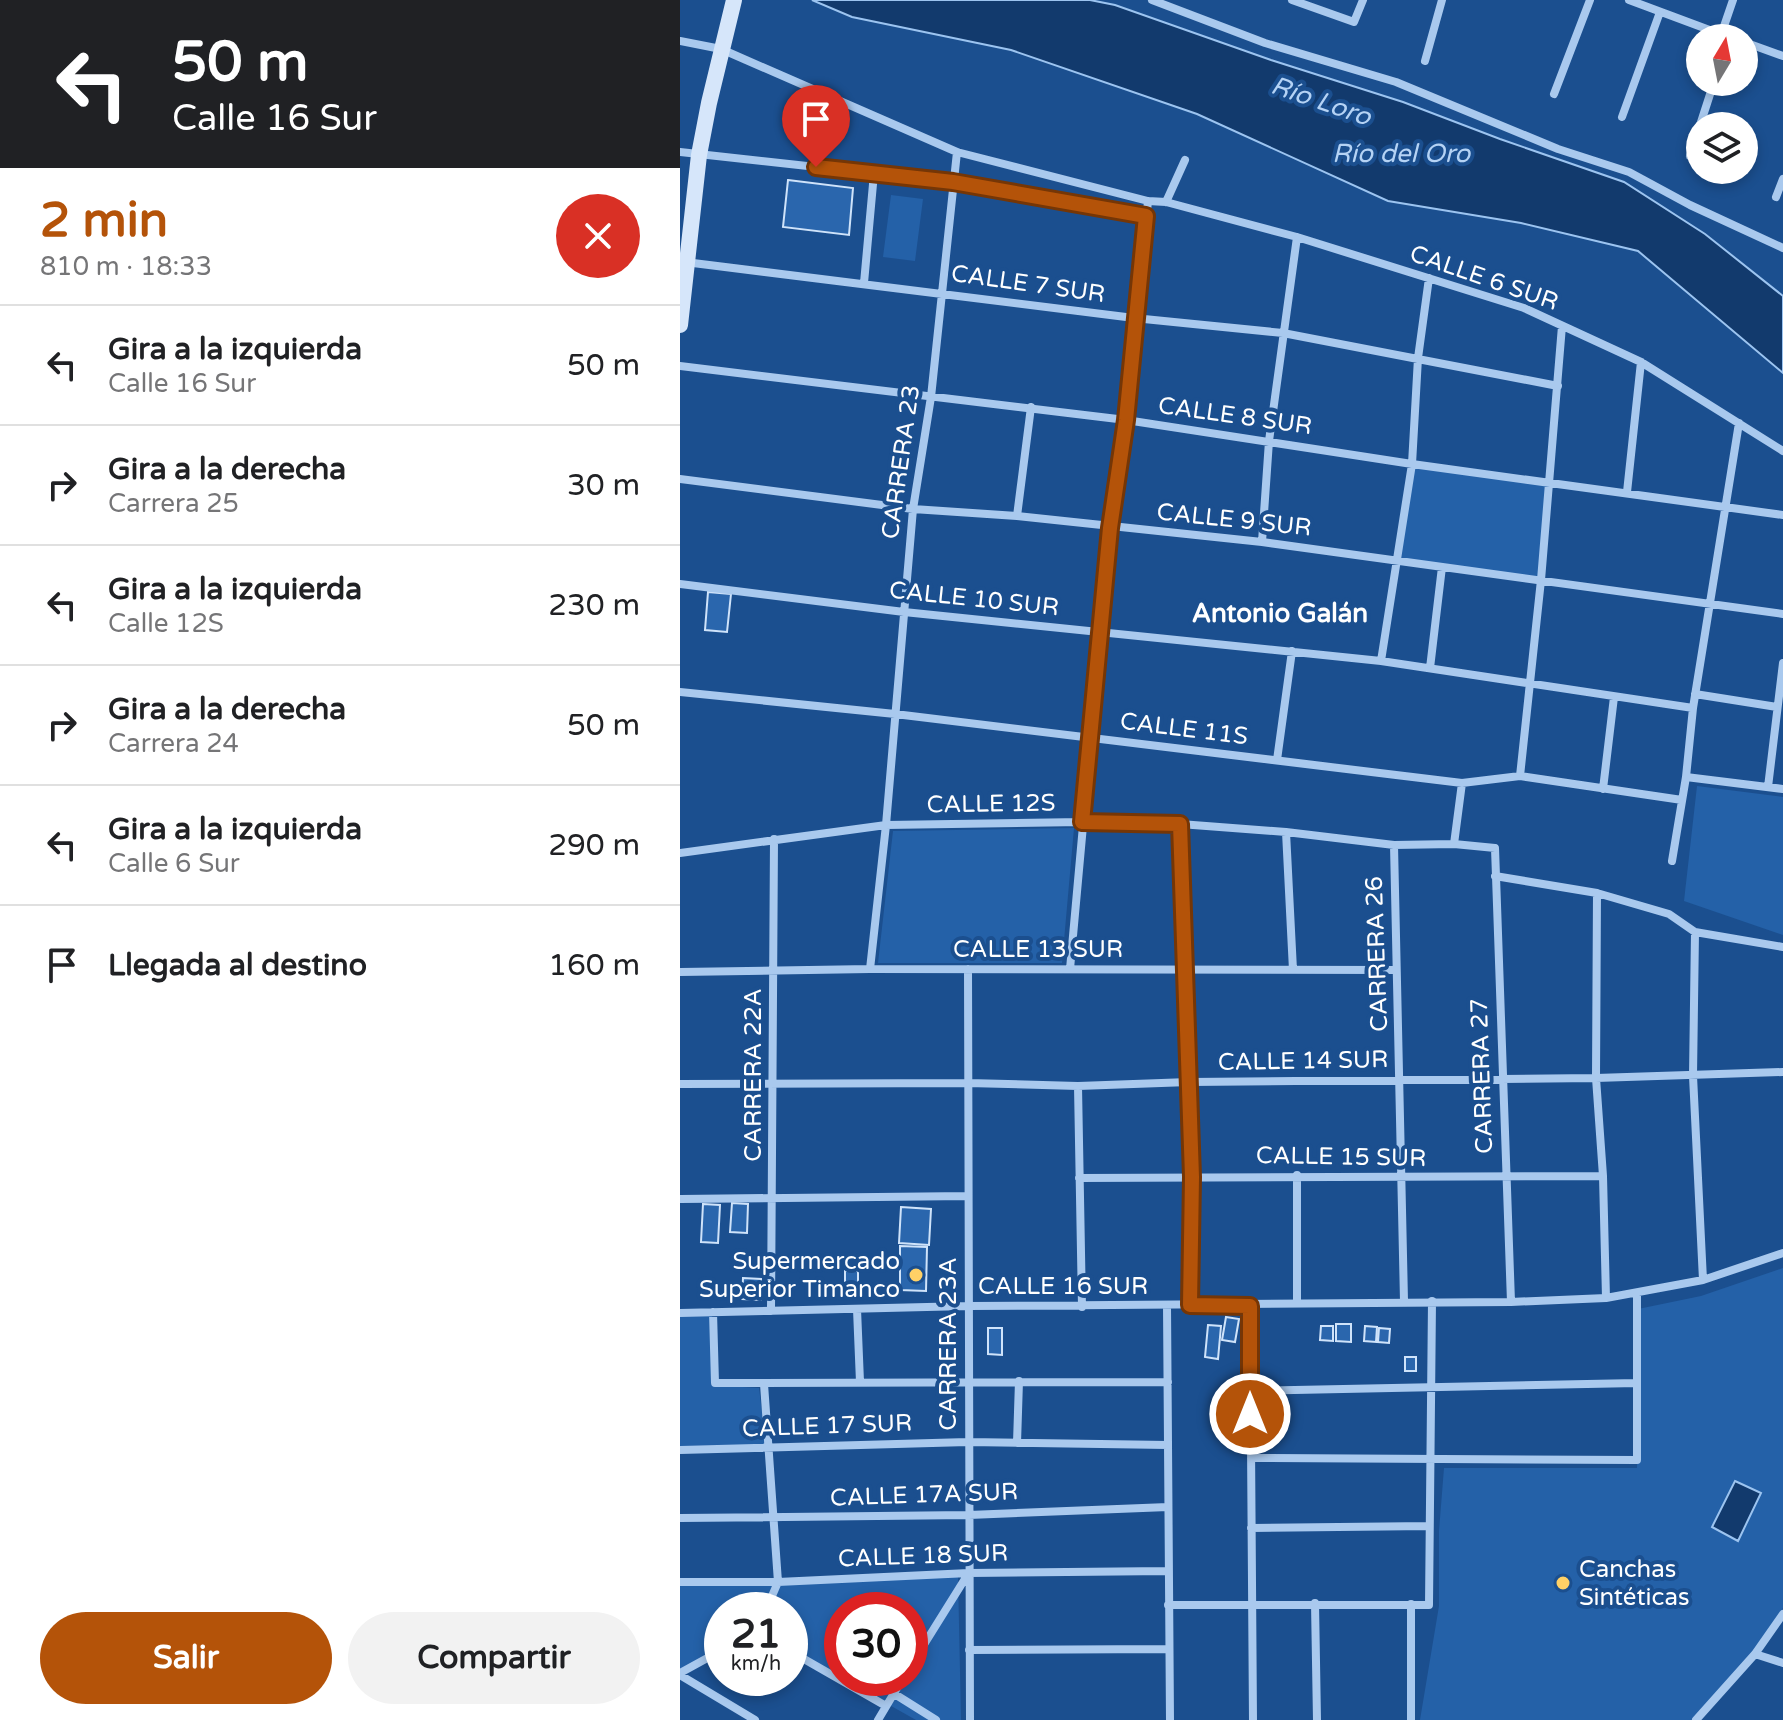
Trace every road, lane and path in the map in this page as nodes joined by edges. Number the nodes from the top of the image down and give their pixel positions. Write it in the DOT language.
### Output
graph roads {
  1 [pos="734,0"];
  2 [pos="1152,0"];
  3 [pos="1292,0"];
  4 [pos="1363,0"];
  5 [pos="1442,0"];
  6 [pos="1590,0"];
  7 [pos="1629,0"];
  8 [pos="1733,0"];
  9 [pos="1645,3"];
  10 [pos="1660,12"];
  11 [pos="1693,24"];
  12 [pos="1730,24"];
  13 [pos="680,41"];
  14 [pos="1758,47"];
  15 [pos="721,49"];
  16 [pos="1783,56"];
  17 [pos="1425,61"];
  18 [pos="1554,94"];
  19 [pos="1622,117"];
  20 [pos="680,152"];
  21 [pos="957,152"];
  22 [pos="699,155"];
  23 [pos="1185,160"];
  24 [pos="874,173"];
  25 [pos="1783,179"];
  26 [pos="953,182"];
  27 [pos="1776,197"];
  28 [pos="1148,201"];
  29 [pos="1166,202"];
  30 [pos="1146,216"];
  31 [pos="1297,237"];
  32 [pos="1783,248"];
  33 [pos="683,261"];
  34 [pos="1429,278"];
  35 [pos="864,283"];
  36 [pos="941,292"];
  37 [pos="1134,318"];
  38 [pos="680,325"];
  39 [pos="1562,326"];
  40 [pos="1283,333"];
  41 [pos="1418,358"];
  42 [pos="1641,362"];
  43 [pos="680,366"];
  44 [pos="1558,386"];
  45 [pos="931,397"];
  46 [pos="1031,407"];
  47 [pos="1126,420"];
  48 [pos="1739,423"];
  49 [pos="1269,441"];
  50 [pos="1783,451"];
  51 [pos="1412,464"];
  52 [pos="680,479"];
  53 [pos="1549,482"];
  54 [pos="1627,492"];
  55 [pos="1727,506"];
  56 [pos="913,509"];
  57 [pos="1783,515"];
  58 [pos="1017,516"];
  59 [pos="1110,528"];
  60 [pos="1262,542"];
  61 [pos="1397,561"];
  62 [pos="1442,567"];
  63 [pos="1541,580"];
  64 [pos="680,584"];
  65 [pos="1710,604"];
  66 [pos="904,612"];
  67 [pos="1783,614"];
  68 [pos="1100,632"];
  69 [pos="1292,651"];
  70 [pos="1381,661"];
  71 [pos="1783,663"];
  72 [pos="1430,668"];
  73 [pos="1529,685"];
  74 [pos="680,692"];
  75 [pos="1695,694"];
  76 [pos="1614,697"];
  77 [pos="1777,707"];
  78 [pos="1693,708"];
  79 [pos="895,714"];
  80 [pos="1779,721"];
  81 [pos="1090,737"];
  82 [pos="1277,760"];
  83 [pos="1520,776"];
  84 [pos="1686,777"];
  85 [pos="1462,783"];
  86 [pos="1768,787"];
  87 [pos="1603,789"];
  88 [pos="1783,789"];
  89 [pos="1682,800"];
  90 [pos="1082,822"];
  91 [pos="1180,824"];
  92 [pos="886,825"];
  93 [pos="1286,832"];
  94 [pos="774,839"];
  95 [pos="1454,844"];
  96 [pos="1394,845"];
  97 [pos="1495,848"];
  98 [pos="680,853"];
  99 [pos="1672,861"];
  100 [pos="1495,876"];
  101 [pos="1597,893"];
  102 [pos="1695,932"];
  103 [pos="1783,947"];
  104 [pos="870,969"];
  105 [pos="968,969"];
  106 [pos="1070,969"];
  107 [pos="773,970"];
  108 [pos="1293,970"];
  109 [pos="1396,970"];
  110 [pos="1187,971"];
  111 [pos="680,972"];
  112 [pos="1783,1072"];
  113 [pos="1693,1076"];
  114 [pos="1503,1078"];
  115 [pos="1596,1078"];
  116 [pos="1401,1079"];
  117 [pos="1189,1082"];
  118 [pos="968,1083"];
  119 [pos="680,1084"];
  120 [pos="773,1084"];
  121 [pos="1078,1086"];
  122 [pos="1297,1175"];
  123 [pos="1603,1176"];
  124 [pos="1192,1177"];
  125 [pos="1079,1178"];
  126 [pos="1402,1178"];
  127 [pos="1506,1178"];
  128 [pos="968,1196"];
  129 [pos="772,1198"];
  130 [pos="680,1199"];
  131 [pos="1783,1253"];
  132 [pos="1703,1280"];
  133 [pos="1637,1294"];
  134 [pos="1606,1298"];
  135 [pos="1404,1301"];
  136 [pos="1432,1301"];
  137 [pos="1511,1302"];
  138 [pos="1297,1303"];
  139 [pos="1167,1305"];
  140 [pos="1190,1305"];
  141 [pos="968,1306"];
  142 [pos="1250,1306"];
  143 [pos="1082,1307"];
  144 [pos="857,1309"];
  145 [pos="771,1311"];
  146 [pos="713,1312"];
  147 [pos="680,1313"];
  148 [pos="968,1381"];
  149 [pos="1019,1381"];
  150 [pos="860,1382"];
  151 [pos="1168,1382"];
  152 [pos="1637,1383"];
  153 [pos="764,1384"];
  154 [pos="1432,1386"];
  155 [pos="1250,1391"];
  156 [pos="968,1442"];
  157 [pos="1017,1443"];
  158 [pos="1168,1445"];
  159 [pos="770,1448"];
  160 [pos="680,1450"];
  161 [pos="1251,1458"];
  162 [pos="1430,1458"];
  163 [pos="1168,1507"];
  164 [pos="969,1515"];
  165 [pos="680,1518"];
  166 [pos="773,1519"];
  167 [pos="1429,1526"];
  168 [pos="1251,1528"];
  169 [pos="1168,1571"];
  170 [pos="969,1573"];
  171 [pos="680,1582"];
  172 [pos="778,1582"];
  173 [pos="774,1592"];
  174 [pos="1315,1603"];
  175 [pos="1411,1604"];
  176 [pos="1168,1605"];
  177 [pos="1251,1605"];
  178 [pos="1783,1614"];
  179 [pos="928,1638"];
  180 [pos="1169,1649"];
  181 [pos="969,1650"];
  182 [pos="1755,1654"];
  183 [pos="704,1660"];
  184 [pos="808,1661"];
  185 [pos="1783,1663"];
  186 [pos="680,1674"];
  187 [pos="891,1696"];
  188 [pos="898,1696"];
  189 [pos="886,1706"];
  190 [pos="755,1720"];
  191 [pos="878,1720"];
  192 [pos="936,1720"];
  193 [pos="970,1720"];
  194 [pos="1170,1720"];
  195 [pos="1253,1720"];
  196 [pos="1317,1720"];
  197 [pos="1411,1720"];
  198 [pos="1696,1720"];
  1 -- 15 [label="street"];
  2 -- 32 [label="street"];
  3 -- 4 [label="street"];
  5 -- 17 [label="street"];
  6 -- 18 [label="street"];
  7 -- 9 [label="street"];
  8 -- 12 [label="street"];
  9 -- 10 [label="street"];
  10 -- 11 [label="street"];
  10 -- 19 [label="street"];
  13 -- 15 [label="street, CALLE 6 SUR"];
  14 -- 16 [label="street"];
  15 -- 21 [label="street, CALLE 6 SUR"];
  15 -- 22 [label="street"];
  20 -- 22 [label="street"];
  21 -- 26 [label="street, CARRERA 23"];
  21 -- 28 [label="street, CALLE 6 SUR"];
  22 -- 24 [label="street"];
  22 -- 33 [label="street"];
  23 -- 29 [label="street"];
  24 -- 26 [label="street"];
  24 -- 35 [label="street"];
  25 -- 27 [label="street"];
  26 -- 30 [label="street"];
  26 -- 36 [label="street, CARRERA 23"];
  28 -- 29 [label="street, CALLE 6 SUR"];
  28 -- 30 [label="street"];
  29 -- 31 [label="street, CALLE 6 SUR"];
  30 -- 37 [label="street"];
  31 -- 34 [label="street, CALLE 6 SUR"];
  31 -- 40 [label="street"];
  33 -- 35 [label="street, CALLE 7 SUR"];
  33 -- 38 [label="street"];
  34 -- 39 [label="street, CALLE 6 SUR"];
  34 -- 41 [label="street"];
  35 -- 36 [label="street, CALLE 7 SUR"];
  36 -- 37 [label="street, CALLE 7 SUR"];
  36 -- 45 [label="street, CARRERA 23"];
  37 -- 40 [label="street, CALLE 7 SUR"];
  37 -- 47 [label="street"];
  39 -- 42 [label="street, CALLE 6 SUR"];
  39 -- 44 [label="street"];
  40 -- 41 [label="street, CALLE 7 SUR"];
  40 -- 49 [label="street"];
  41 -- 44 [label="street, CALLE 7 SUR"];
  41 -- 51 [label="street"];
  42 -- 48 [label="street, CALLE 6 SUR"];
  42 -- 54 [label="street"];
  43 -- 45 [label="street, CALLE 8 SUR"];
  44 -- 53 [label="street"];
  45 -- 46 [label="street, CALLE 8 SUR"];
  45 -- 56 [label="street, CARRERA 23"];
  46 -- 47 [label="street, CALLE 8 SUR"];
  46 -- 58 [label="street"];
  47 -- 49 [label="street, CALLE 8 SUR"];
  47 -- 59 [label="street"];
  48 -- 50 [label="street, CALLE 6 SUR"];
  48 -- 55 [label="street"];
  49 -- 51 [label="street, CALLE 8 SUR"];
  49 -- 60 [label="street"];
  51 -- 53 [label="street, CALLE 8 SUR"];
  51 -- 61 [label="street"];
  52 -- 56 [label="street, CALLE 9 SUR"];
  53 -- 54 [label="street, CALLE 8 SUR"];
  53 -- 63 [label="street"];
  54 -- 55 [label="street, CALLE 8 SUR"];
  55 -- 57 [label="street, CALLE 8 SUR"];
  55 -- 65 [label="street"];
  56 -- 58 [label="street, CALLE 9 SUR"];
  56 -- 66 [label="street, CARRERA 23"];
  58 -- 59 [label="street, CALLE 9 SUR"];
  59 -- 60 [label="street, CALLE 9 SUR"];
  59 -- 68 [label="street"];
  60 -- 61 [label="street, CALLE 9 SUR"];
  61 -- 62 [label="street, CALLE 9 SUR"];
  61 -- 70 [label="street"];
  62 -- 63 [label="street, CALLE 9 SUR"];
  62 -- 72 [label="street"];
  63 -- 65 [label="street, CALLE 9 SUR"];
  63 -- 73 [label="street"];
  64 -- 66 [label="street, CALLE 10 SUR"];
  65 -- 67 [label="street, CALLE 9 SUR"];
  65 -- 75 [label="street"];
  66 -- 68 [label="street, CALLE 10 SUR"];
  66 -- 79 [label="street, CARRERA 23"];
  68 -- 69 [label="street, CALLE 10 SUR"];
  68 -- 81 [label="street"];
  69 -- 70 [label="street, CALLE 10 SUR"];
  69 -- 82 [label="street"];
  70 -- 72 [label="street, CALLE 10 SUR"];
  71 -- 77 [label="street"];
  72 -- 73 [label="street, CALLE 10 SUR"];
  73 -- 76 [label="street, CALLE 10 SUR"];
  73 -- 83 [label="street"];
  74 -- 79 [label="street, CALLE 11S"];
  75 -- 77 [label="street"];
  75 -- 78 [label="street"];
  76 -- 78 [label="street, CALLE 10 SUR"];
  76 -- 87 [label="street"];
  77 -- 80 [label="street"];
  78 -- 84 [label="street"];
  79 -- 81 [label="street, CALLE 11S"];
  79 -- 92 [label="street, CARRERA 23"];
  80 -- 86 [label="street"];
  81 -- 82 [label="street, CALLE 11S"];
  81 -- 90 [label="street"];
  82 -- 85 [label="street, CALLE 11S"];
  83 -- 85 [label="street, CALLE 11S"];
  83 -- 87 [label="street, CALLE 11S"];
  84 -- 86 [label="street"];
  84 -- 89 [label="street"];
  85 -- 95 [label="street"];
  86 -- 88 [label="street"];
  87 -- 89 [label="street, CALLE 11S"];
  89 -- 99 [label="street"];
  90 -- 91 [label="street, CALLE 12S"];
  90 -- 92 [label="street, CALLE 12S"];
  90 -- 106 [label="street"];
  91 -- 93 [label="street, CALLE 12S"];
  91 -- 110 [label="street"];
  92 -- 94 [label="street, CALLE 12S"];
  92 -- 104 [label="street, CARRERA 23"];
  93 -- 96 [label="street, CALLE 12S"];
  93 -- 108 [label="street"];
  94 -- 98 [label="street, CALLE 12S"];
  94 -- 107 [label="street, CARRERA 22A"];
  95 -- 96 [label="street, CALLE 12S"];
  95 -- 97 [label="street, CALLE 12S"];
  96 -- 109 [label="street, CARRERA 26"];
  97 -- 100 [label="street, CARRERA 27"];
  100 -- 101 [label="street"];
  100 -- 114 [label="street, CARRERA 27"];
  101 -- 102 [label="street"];
  101 -- 115 [label="street"];
  102 -- 103 [label="street"];
  102 -- 113 [label="street"];
  104 -- 105 [label="street, CALLE 13 SUR"];
  104 -- 107 [label="street, CALLE 13 SUR"];
  105 -- 106 [label="street, CALLE 13 SUR"];
  105 -- 118 [label="street, CARRERA 23A"];
  106 -- 110 [label="street, CALLE 13 SUR"];
  107 -- 111 [label="street, CALLE 13 SUR"];
  107 -- 120 [label="street, CARRERA 22A"];
  108 -- 109 [label="street, CALLE 13 SUR"];
  108 -- 110 [label="street, CALLE 13 SUR"];
  109 -- 116 [label="street, CARRERA 26"];
  110 -- 117 [label="street"];
  112 -- 113 [label="street, CALLE 14 SUR"];
  113 -- 115 [label="street, CALLE 14 SUR"];
  113 -- 132 [label="street"];
  114 -- 115 [label="street, CALLE 14 SUR"];
  114 -- 116 [label="street, CALLE 14 SUR"];
  114 -- 127 [label="street, CARRERA 27"];
  115 -- 123 [label="street"];
  116 -- 117 [label="street, CALLE 14 SUR"];
  116 -- 126 [label="street, CARRERA 26"];
  117 -- 121 [label="street, CALLE 14 SUR"];
  117 -- 124 [label="street"];
  118 -- 120 [label="street, CALLE 14 SUR"];
  118 -- 121 [label="street, CALLE 14 SUR"];
  118 -- 128 [label="street, CARRERA 23A"];
  119 -- 120 [label="street, CALLE 14 SUR"];
  120 -- 129 [label="street, CARRERA 22A"];
  121 -- 125 [label="street"];
  122 -- 124 [label="street, CALLE 15 SUR"];
  122 -- 126 [label="street, CALLE 15 SUR"];
  122 -- 138 [label="street"];
  123 -- 127 [label="street, CALLE 15 SUR"];
  123 -- 134 [label="street"];
  124 -- 125 [label="street, CALLE 15 SUR"];
  124 -- 140 [label="street"];
  125 -- 143 [label="street"];
  126 -- 127 [label="street, CALLE 15 SUR"];
  126 -- 135 [label="street, CARRERA 26"];
  127 -- 137 [label="street, CARRERA 27"];
  128 -- 129 [label="street"];
  128 -- 141 [label="street, CARRERA 23A"];
  129 -- 130 [label="street"];
  129 -- 145 [label="street, CARRERA 22A"];
  131 -- 132 [label="street, CALLE 16 SUR"];
  132 -- 133 [label="street, CALLE 16 SUR"];
  133 -- 134 [label="street, CALLE 16 SUR"];
  133 -- 152 [label="street"];
  134 -- 137 [label="street, CALLE 16 SUR"];
  135 -- 136 [label="street, CALLE 16 SUR"];
  135 -- 138 [label="street, CALLE 16 SUR"];
  136 -- 137 [label="street, CALLE 16 SUR"];
  136 -- 154 [label="street"];
  138 -- 142 [label="street, CALLE 16 SUR"];
  139 -- 140 [label="street, CALLE 16 SUR"];
  139 -- 143 [label="street, CALLE 16 SUR"];
  139 -- 151 [label="street"];
  140 -- 142 [label="street, CALLE 16 SUR"];
  141 -- 143 [label="street, CALLE 16 SUR"];
  141 -- 144 [label="street, CALLE 16 SUR"];
  141 -- 148 [label="street, CARRERA 23A"];
  142 -- 155 [label="street"];
  144 -- 145 [label="street, CALLE 16 SUR"];
  144 -- 150 [label="street"];
  145 -- 146 [label="street, CALLE 16 SUR"];
  146 -- 147 [label="street, CALLE 16 SUR"];
  146 -- 153 [label="street"];
  148 -- 149 [label="street"];
  148 -- 150 [label="street"];
  148 -- 156 [label="street, CARRERA 23A"];
  149 -- 151 [label="street"];
  149 -- 157 [label="street"];
  150 -- 153 [label="street"];
  151 -- 158 [label="street"];
  152 -- 154 [label="street"];
  152 -- 162 [label="street"];
  153 -- 159 [label="street"];
  154 -- 155 [label="street"];
  154 -- 162 [label="street"];
  155 -- 161 [label="street"];
  156 -- 157 [label="street, CALLE 17 SUR"];
  156 -- 159 [label="street, CALLE 17 SUR"];
  156 -- 164 [label="street, CARRERA 23A"];
  157 -- 158 [label="street, CALLE 17 SUR"];
  158 -- 163 [label="street"];
  159 -- 160 [label="street, CALLE 17 SUR"];
  159 -- 166 [label="street"];
  161 -- 162 [label="street"];
  161 -- 168 [label="street"];
  162 -- 167 [label="street"];
  163 -- 164 [label="street, CALLE 17A SUR"];
  163 -- 169 [label="street"];
  164 -- 166 [label="street, CALLE 17A SUR"];
  164 -- 170 [label="street, CARRERA 23A"];
  165 -- 166 [label="street, CALLE 17A SUR"];
  166 -- 172 [label="street"];
  167 -- 168 [label="street"];
  167 -- 175 [label="street"];
  168 -- 177 [label="street"];
  169 -- 170 [label="street, CALLE 18 SUR"];
  169 -- 176 [label="street"];
  170 -- 172 [label="street, CALLE 18 SUR"];
  170 -- 179 [label="street"];
  170 -- 181 [label="street, CARRERA 23A"];
  171 -- 172 [label="street, CALLE 18 SUR"];
  172 -- 173 [label="street"];
  174 -- 175 [label="street"];
  174 -- 177 [label="street"];
  174 -- 196 [label="street"];
  175 -- 197 [label="street"];
  176 -- 177 [label="street"];
  176 -- 180 [label="street"];
  177 -- 195 [label="street"];
  178 -- 182 [label="street"];
  180 -- 181 [label="street"];
  180 -- 194 [label="street"];
  181 -- 193 [label="street, CARRERA 23A"];
  182 -- 185 [label="street"];
  182 -- 198 [label="street"];
  183 -- 186 [label="street"];
  184 -- 189 [label="street"];
  186 -- 190 [label="street"];
  187 -- 189 [label="street"];
  188 -- 192 [label="street"];
  189 -- 191 [label="street"];
}
